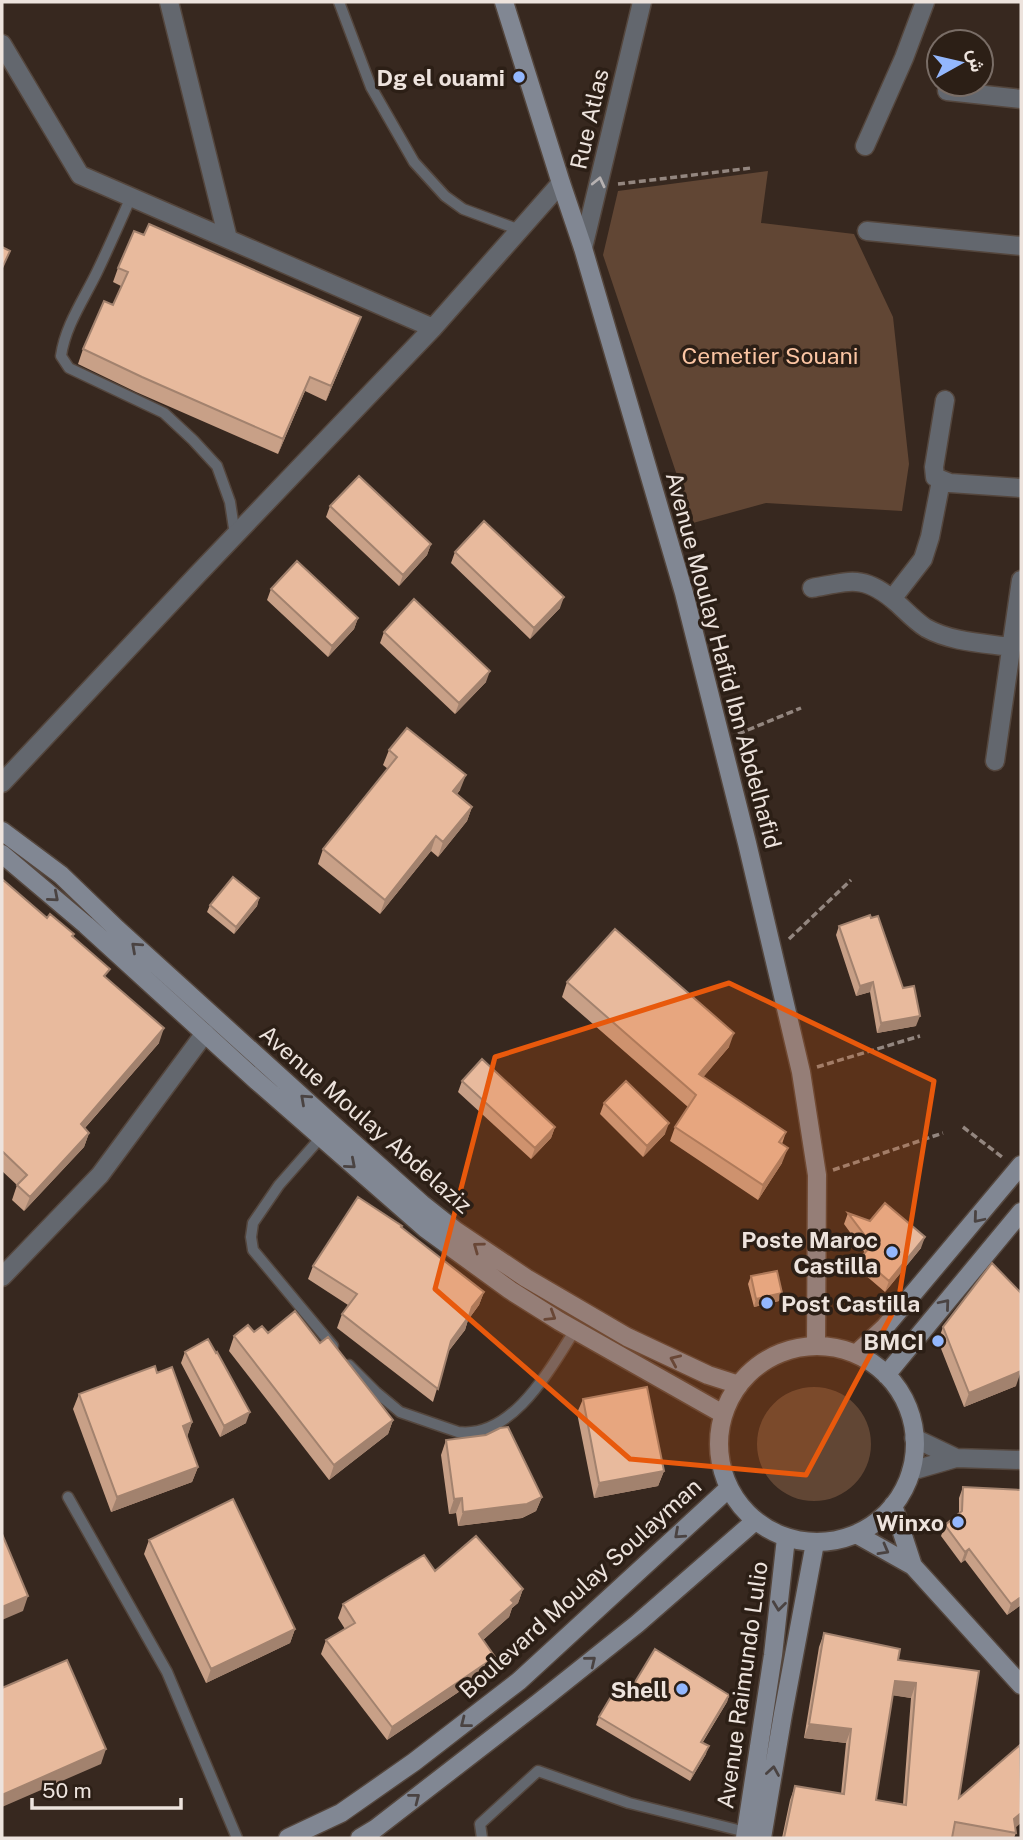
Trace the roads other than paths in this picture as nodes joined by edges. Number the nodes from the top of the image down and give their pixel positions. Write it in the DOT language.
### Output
graph roads {
  1 [pos="169,2"];
  2 [pos="339,2"];
  3 [pos="504,2"];
  4 [pos="642,2"];
  5 [pos="925,2"];
  6 [pos="2,44"];
  7 [pos="995,96"];
  8 [pos="1021,99"];
  9 [pos="865,146"];
  10 [pos="561,183"];
  11 [pos="131,197"];
  12 [pos="520,230"];
  13 [pos="867,231"];
  14 [pos="228,239"];
  15 [pos="1021,246"];
  16 [pos="583,248"];
  17 [pos="433,328"];
  18 [pos="946,400"];
  19 [pos="941,481"];
  20 [pos="1021,488"];
  21 [pos="235,536"];
  22 [pos="1021,580"];
  23 [pos="812,588"];
  24 [pos="892,599"];
  25 [pos="1011,647"];
  26 [pos="1015,669"];
  27 [pos="995,761"];
  28 [pos="2,783"];
  29 [pos="2,831"];
  30 [pos="2,854"];
  31 [pos="205,1033"];
  32 [pos="242,1042"];
  33 [pos="230,1056"];
  34 [pos="327,1130"];
  35 [pos="1020,1167"];
  36 [pos="1021,1212"];
  37 [pos="2,1277"];
  38 [pos="575,1330"];
  39 [pos="816,1346"];
  40 [pos="338,1352"];
  41 [pos="856,1354"];
  42 [pos="346,1361"];
  43 [pos="886,1375"];
  44 [pos="739,1385"];
  45 [pos="723,1414"];
  46 [pos="914,1438"];
  47 [pos="956,1458"];
  48 [pos="1021,1460"];
  49 [pos="911,1471"];
  50 [pos="729,1488"];
  51 [pos="68,1497"];
  52 [pos="893,1505"];
  53 [pos="755,1521"];
  54 [pos="856,1534"];
  55 [pos="786,1538"];
  56 [pos="815,1543"];
  57 [pos="913,1566"];
  58 [pos="1021,1685"];
  59 [pos="751,1836"];
  60 [pos="237,1838"];
  61 [pos="288,1838"];
  62 [pos="360,1838"];
  63 [pos="482,1838"];
  1 -- 14 [label="street"];
  2 -- 12 [label="lane"];
  3 -- 10 [label="main road, Avenue Moulay Hafid Ibn Abdelhafid"];
  16 -- 4 [label="street, Rue Atlas, one-way"];
  5 -- 9 [label="street"];
  6 -- 11 [label="street"];
  7 -- 8 [label="street"];
  10 -- 12 [label="street"];
  10 -- 16 [label="main road, Avenue Moulay Hafid Ibn Abdelhafid"];
  11 -- 14 [label="street"];
  11 -- 21 [label="lane"];
  12 -- 17 [label="street"];
  13 -- 15 [label="street"];
  14 -- 17 [label="street"];
  16 -- 39 [label="main road, Avenue Moulay Hafid Ibn Abdelhafid"];
  17 -- 21 [label="street"];
  18 -- 19 [label="street"];
  19 -- 20 [label="street"];
  19 -- 24 [label="street"];
  21 -- 28 [label="street"];
  22 -- 25 [label="street"];
  23 -- 24 [label="street"];
  24 -- 25 [label="street"];
  25 -- 26 [label="street"];
  26 -- 27 [label="street"];
  32 -- 29 [label="main road, Avenue Moulay Abdelaziz, one-way"];
  30 -- 31 [label="main road, Avenue Moulay Abdelaziz, one-way"];
  31 -- 33 [label="main road, Avenue Moulay Abdelaziz"];
  31 -- 37 [label="street"];
  32 -- 33 [label="main road"];
  34 -- 32 [label="main road, Avenue Moulay Abdelaziz, one-way"];
  33 -- 34 [label="main road, Avenue Moulay Abdelaziz"];
  34 -- 38 [label="main road, Avenue Moulay Abdelaziz, one-way"];
  34 -- 40 [label="lane"];
  44 -- 34 [label="main road, Avenue Moulay Abdelaziz, one-way"];
  35 -- 41 [label="main road, one-way"];
  43 -- 36 [label="main road, one-way"];
  38 -- 42 [label="lane"];
  38 -- 45 [label="main road, Avenue Moulay Abdelaziz"];
  39 -- 41 [label="main road"];
  39 -- 44 [label="main road"];
  41 -- 43 [label="main road"];
  43 -- 46 [label="main road"];
  44 -- 45 [label="main road"];
  45 -- 50 [label="main road"];
  46 -- 47 [label="street"];
  46 -- 49 [label="main road"];
  47 -- 48 [label="street"];
  47 -- 49 [label="street"];
  49 -- 52 [label="main road"];
  50 -- 53 [label="main road"];
  50 -- 61 [label="main road, Boulevard Moulay Soulayman, one-way"];
  51 -- 60 [label="lane"];
  52 -- 54 [label="main road"];
  52 -- 57 [label="main road"];
  53 -- 55 [label="main road"];
  62 -- 53 [label="main road, one-way"];
  54 -- 56 [label="main road"];
  54 -- 57 [label="main road, one-way"];
  55 -- 56 [label="main road"];
  55 -- 59 [label="main road, Avenue Raimundo Lulio, one-way"];
  59 -- 56 [label="main road, Avenue Raimundo Lulio, one-way"];
  57 -- 58 [label="main road"];
  59 -- 63 [label="lane"];
}
